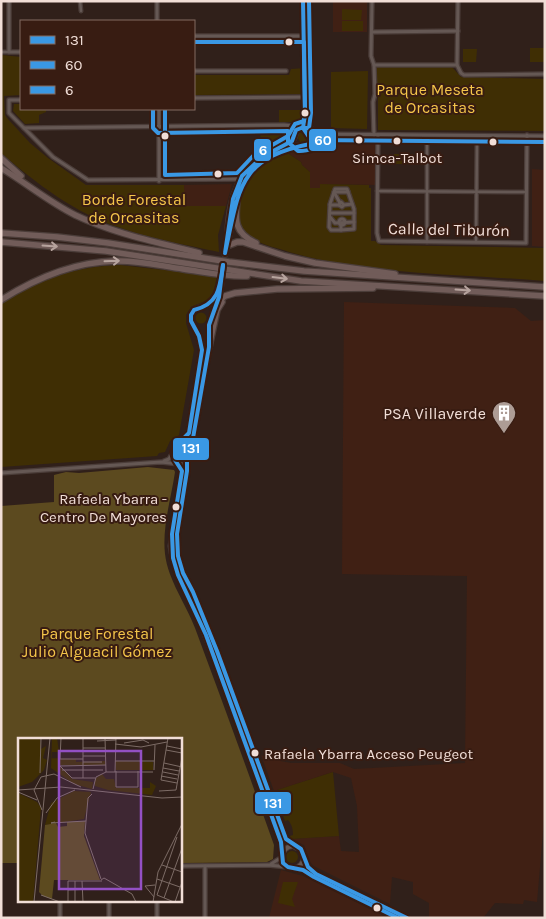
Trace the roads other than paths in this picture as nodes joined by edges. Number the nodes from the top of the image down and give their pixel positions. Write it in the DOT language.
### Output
graph roads {
  1 [pos="9,1"];
  2 [pos="80,1"];
  3 [pos="157,1"];
  4 [pos="309,1"];
  5 [pos="372,1"];
  6 [pos="458,1"];
  7 [pos="80,11"];
  8 [pos="158,20"];
  9 [pos="372,32"];
  10 [pos="458,32"];
  11 [pos="195,36"];
  12 [pos="310,36"];
  13 [pos="1,52"];
  14 [pos="9,52"];
  15 [pos="20,52"];
  16 [pos="374,65"];
  17 [pos="457,65"];
  18 [pos="195,71"];
  19 [pos="286,71"];
  20 [pos="545,74"];
  21 [pos="311,97"];
  22 [pos="195,98"];
  23 [pos="20,100"];
  24 [pos="159,110"];
  25 [pos="159,127"];
  26 [pos="24,128"];
  27 [pos="309,128"];
  28 [pos="296,130"];
  29 [pos="527,136"];
  30 [pos="545,136"];
  31 [pos="313,137"];
  32 [pos="376,137"];
  33 [pos="294,139"];
  34 [pos="427,140"];
  35 [pos="477,140"];
  36 [pos="527,140"];
  37 [pos="545,140"];
  38 [pos="300,145"];
  39 [pos="1,158"];
  40 [pos="1,168"];
  41 [pos="240,179"];
  42 [pos="159,181"];
  43 [pos="377,191"];
  44 [pos="427,191"];
  45 [pos="334,192"];
  46 [pos="476,192"];
  47 [pos="526,192"];
  48 [pos="45,197"];
  49 [pos="237,200"];
  50 [pos="332,204"];
  51 [pos="352,204"];
  52 [pos="341,205"];
  53 [pos="339,213"];
  54 [pos="354,213"];
  55 [pos="331,216"];
  56 [pos="340,222"];
  57 [pos="354,222"];
  58 [pos="339,230"];
  59 [pos="1,233"];
  60 [pos="1,242"];
  61 [pos="427,242"];
  62 [pos="476,242"];
  63 [pos="227,246"];
  64 [pos="225,254"];
  65 [pos="297,259"];
  66 [pos="230,262"];
  67 [pos="259,276"];
  68 [pos="222,278"];
  69 [pos="424,279"];
  70 [pos="398,286"];
  71 [pos="545,287"];
  72 [pos="220,289"];
  73 [pos="245,292"];
  74 [pos="545,296"];
  75 [pos="1,300"];
  76 [pos="217,303"];
  77 [pos="204,308"];
  78 [pos="212,317"];
  79 [pos="209,325"];
  80 [pos="194,326"];
  81 [pos="209,347"];
  82 [pos="178,443"];
  83 [pos="190,449"];
  84 [pos="174,451"];
  85 [pos="186,461"];
  86 [pos="161,462"];
  87 [pos="178,462"];
  88 [pos="1,473"];
  89 [pos="296,846"];
  90 [pos="282,855"];
  91 [pos="304,860"];
  92 [pos="268,865"];
  93 [pos="181,866"];
  94 [pos="205,866"];
  95 [pos="289,868"];
  96 [pos="60,902"];
  97 [pos="109,902"];
  98 [pos="157,902"];
  99 [pos="60,918"];
  100 [pos="109,918"];
  101 [pos="157,918"];
  102 [pos="205,918"];
  103 [pos="399,918"];
  104 [pos="408,918"];
  1 -- 14 [label="street"];
  2 -- 7 [label="street"];
  3 -- 8 [label="street"];
  4 -- 12 [label="main road"];
  5 -- 9 [label="street"];
  6 -- 10 [label="street"];
  9 -- 10 [label="street"];
  9 -- 16 [label="street"];
  10 -- 17 [label="street"];
  11 -- 12 [label="street"];
  12 -- 21 [label="main road"];
  13 -- 14 [label="street"];
  14 -- 15 [label="street"];
  16 -- 17 [label="street"];
  16 -- 32 [label="street"];
  17 -- 20 [label="street"];
  18 -- 19 [label="street"];
  21 -- 22 [label="street"];
  21 -- 27 [label="main road"];
  23 -- 26 [label="street"];
  24 -- 25 [label="street"];
  25 -- 26 [label="street"];
  25 -- 28 [label="street"];
  25 -- 42 [label="street"];
  26 -- 42 [label="street"];
  27 -- 28 [label="main road"];
  27 -- 31 [label="main road"];
  28 -- 33 [label="main road"];
  29 -- 30 [label="street"];
  29 -- 32 [label="street"];
  29 -- 36 [label="street"];
  31 -- 32 [label="street"];
  31 -- 38 [label="main road"];
  32 -- 34 [label="street"];
  32 -- 43 [label="street"];
  33 -- 38 [label="main road"];
  33 -- 41 [label="main road"];
  34 -- 35 [label="street"];
  34 -- 44 [label="street"];
  35 -- 36 [label="street"];
  35 -- 46 [label="street"];
  36 -- 37 [label="street"];
  36 -- 47 [label="street"];
  38 -- 49 [label="main road"];
  39 -- 48 [label="highway"];
  40 -- 48 [label="highway"];
  41 -- 42 [label="street"];
  41 -- 63 [label="main road"];
  43 -- 44 [label="street"];
  43 -- 61 [label="street, Calle del Tiburón"];
  44 -- 46 [label="street"];
  44 -- 61 [label="street"];
  45 -- 50 [label="street"];
  45 -- 51 [label="street"];
  45 -- 52 [label="street"];
  46 -- 47 [label="street"];
  46 -- 62 [label="street"];
  47 -- 62 [label="street, Calle del Tiburón"];
  48 -- 66 [label="highway"];
  49 -- 63 [label="main road"];
  49 -- 65 [label="highway"];
  50 -- 52 [label="street"];
  50 -- 55 [label="street"];
  51 -- 52 [label="street"];
  51 -- 54 [label="street"];
  52 -- 53 [label="street"];
  53 -- 54 [label="street"];
  53 -- 55 [label="street"];
  53 -- 56 [label="street"];
  53 -- 56 [label="street"];
  54 -- 57 [label="street"];
  55 -- 56 [label="street"];
  55 -- 58 [label="street"];
  56 -- 57 [label="street"];
  56 -- 58 [label="street"];
  57 -- 58 [label="street"];
  59 -- 66 [label="highway"];
  60 -- 67 [label="highway, one-way"];
  61 -- 62 [label="street, Calle del Tiburón"];
  63 -- 64 [label="main road"];
  63 -- 65 [label="highway"];
  65 -- 69 [label="highway"];
  66 -- 69 [label="highway"];
  67 -- 70 [label="highway, one-way"];
  75 -- 67 [label="highway, one-way"];
  68 -- 72 [label="main road"];
  69 -- 71 [label="highway"];
  70 -- 73 [label="highway"];
  70 -- 74 [label="highway, one-way"];
  72 -- 76 [label="main road"];
  72 -- 77 [label="main road"];
  73 -- 76 [label="highway"];
  73 -- 81 [label="highway"];
  76 -- 78 [label="main road"];
  77 -- 78 [label="main road"];
  77 -- 80 [label="main road"];
  78 -- 79 [label="main road"];
  79 -- 80 [label="main road"];
  79 -- 81 [label="main road"];
  80 -- 82 [label="main road"];
  81 -- 83 [label="main road"];
  82 -- 83 [label="main road"];
  82 -- 84 [label="main road"];
  83 -- 85 [label="main road"];
  84 -- 86 [label="street"];
  84 -- 87 [label="main road"];
  85 -- 87 [label="main road"];
  85 -- 89 [label="main road"];
  86 -- 87 [label="street"];
  86 -- 88 [label="street"];
  87 -- 90 [label="main road"];
  89 -- 90 [label="street"];
  89 -- 91 [label="street"];
  90 -- 92 [label="street"];
  90 -- 95 [label="street"];
  91 -- 95 [label="street"];
  91 -- 104 [label="street"];
  92 -- 94 [label="street"];
  92 -- 95 [label="street"];
  93 -- 94 [label="street"];
  94 -- 102 [label="street"];
  95 -- 103 [label="street"];
  96 -- 99 [label="street"];
  97 -- 100 [label="street"];
  98 -- 101 [label="street"];
}
